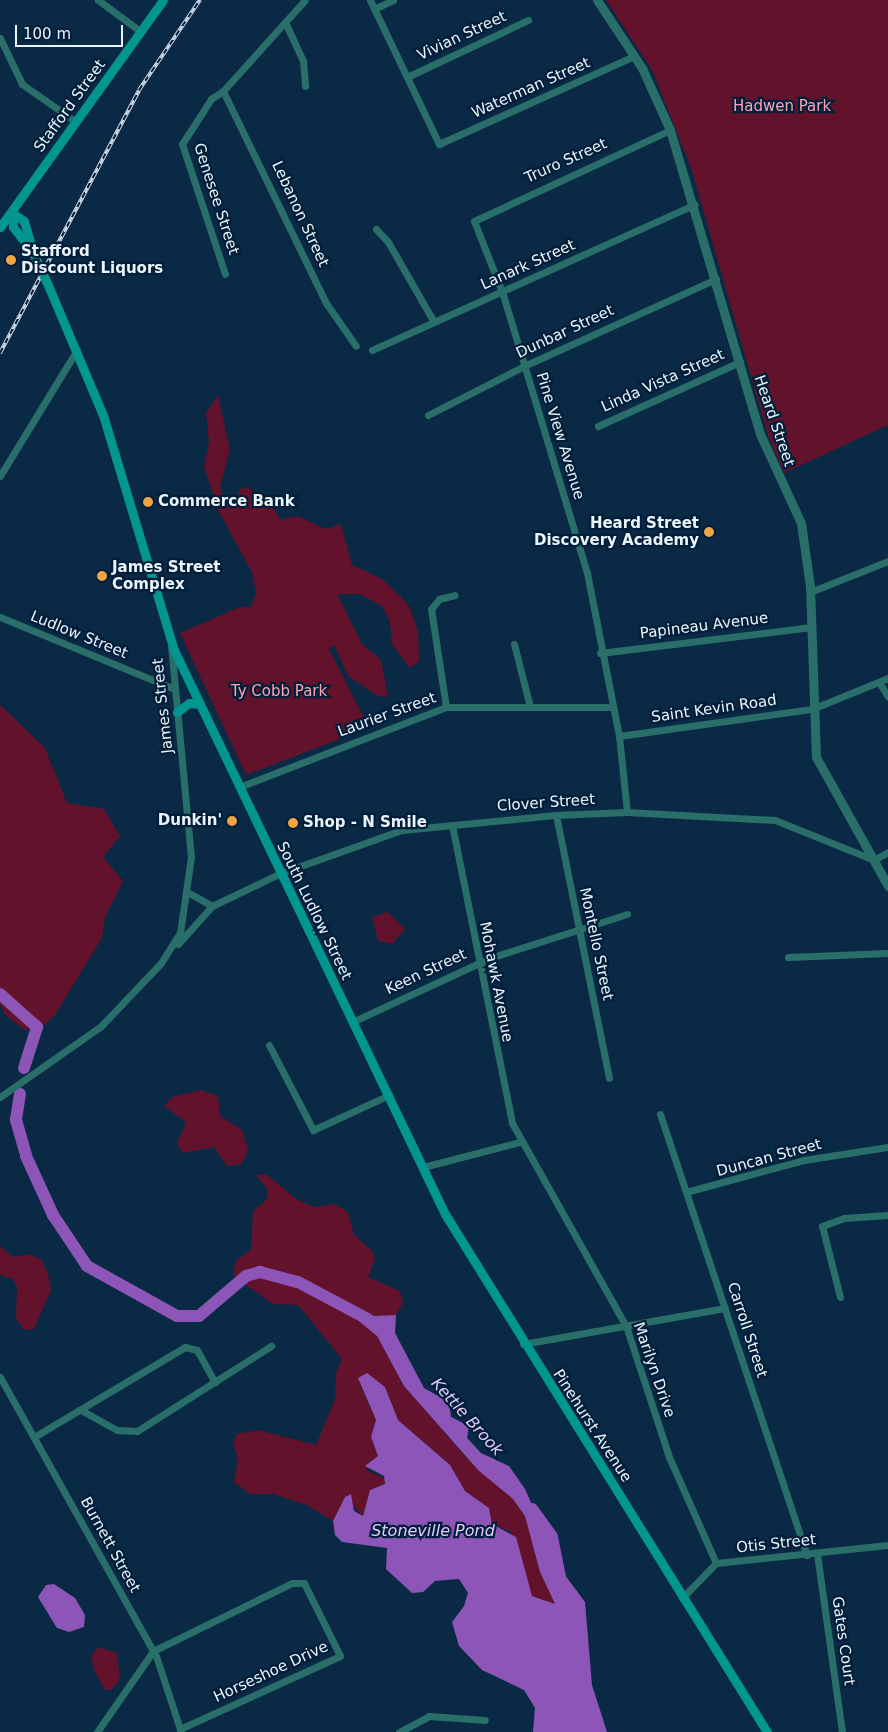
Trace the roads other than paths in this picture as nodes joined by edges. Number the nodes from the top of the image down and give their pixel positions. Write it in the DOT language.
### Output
graph roads {
  1 [pos="98,0"];
  2 [pos="163,0"];
  3 [pos="305,0"];
  4 [pos="370,0"];
  5 [pos="393,0"];
  6 [pos="597,0"];
  7 [pos="374,9"];
  8 [pos="528,20"];
  9 [pos="285,22"];
  10 [pos="140,31"];
  11 [pos="0,38"];
  12 [pos="634,56"];
  13 [pos="407,77"];
  14 [pos="305,86"];
  15 [pos="223,91"];
  16 [pos="76,122"];
  17 [pos="670,130"];
  18 [pos="695,204"];
  19 [pos="4,219"];
  20 [pos="474,221"];
  21 [pos="376,229"];
  22 [pos="226,274"];
  23 [pos="716,279"];
  24 [pos="502,292"];
  25 [pos="434,322"];
  26 [pos="356,346"];
  27 [pos="77,350"];
  28 [pos="372,350"];
  29 [pos="740,362"];
  30 [pos="524,366"];
  31 [pos="428,414"];
  32 [pos="598,426"];
  33 [pos="0,476"];
  34 [pos="888,561"];
  35 [pos="810,592"];
  36 [pos="455,595"];
  37 [pos="0,617"];
  38 [pos="811,627"];
  39 [pos="170,639"];
  40 [pos="514,644"];
  41 [pos="600,653"];
  42 [pos="888,678"];
  43 [pos="879,682"];
  44 [pos="175,689"];
  45 [pos="888,698"];
  46 [pos="200,704"];
  47 [pos="446,707"];
  48 [pos="530,707"];
  49 [pos="612,708"];
  50 [pos="812,709"];
  51 [pos="177,712"];
  52 [pos="619,736"];
  53 [pos="239,786"];
  54 [pos="627,812"];
  55 [pos="556,815"];
  56 [pos="452,825"];
  57 [pos="888,852"];
  58 [pos="874,860"];
  59 [pos="281,873"];
  60 [pos="888,886"];
  61 [pos="189,893"];
  62 [pos="212,906"];
  63 [pos="627,914"];
  64 [pos="580,930"];
  65 [pos="888,952"];
  66 [pos="170,954"];
  67 [pos="788,957"];
  68 [pos="479,963"];
  69 [pos="352,1022"];
  70 [pos="269,1045"];
  71 [pos="610,1078"];
  72 [pos="389,1095"];
  73 [pos="0,1097"];
  74 [pos="660,1114"];
  75 [pos="404,1128"];
  76 [pos="520,1142"];
  77 [pos="888,1147"];
  78 [pos="423,1167"];
  79 [pos="686,1192"];
  80 [pos="888,1215"];
  81 [pos="840,1297"];
  82 [pos="725,1308"];
  83 [pos="626,1326"];
  84 [pos="523,1344"];
  85 [pos="271,1346"];
  86 [pos="0,1377"];
  87 [pos="215,1382"];
  88 [pos="81,1410"];
  89 [pos="34,1437"];
  90 [pos="888,1545"];
  91 [pos="817,1554"];
  92 [pos="807,1555"];
  93 [pos="716,1563"];
  94 [pos="682,1598"];
  95 [pos="153,1651"];
  96 [pos="485,1720"];
  97 [pos="180,1730"];
  98 [pos="97,1732"];
  99 [pos="398,1732"];
  100 [pos="767,1732"];
  101 [pos="842,1732"];
  1 -- 10 [label="street"];
  2 -- 10 [label="main road, Stafford Street"];
  3 -- 9 [label="street, Genesee Street"];
  4 -- 7 [label="street"];
  5 -- 7 [label="street"];
  6 -- 12 [label="street, Heard Street"];
  7 -- 13 [label="street"];
  8 -- 13 [label="street, Vivian Street"];
  9 -- 14 [label="street"];
  9 -- 15 [label="street, Genesee Street"];
  10 -- 16 [label="main road, Stafford Street"];
  11 -- 16 [label="street"];
  12 -- 13 [label="street, Waterman Street"];
  12 -- 17 [label="street, Heard Street"];
  15 -- 22 [label="street, Genesee Street"];
  15 -- 26 [label="street, Lebanon Street"];
  16 -- 19 [label="main road, Stafford Street"];
  17 -- 18 [label="street, Heard Street"];
  17 -- 20 [label="street, Truro Street"];
  18 -- 23 [label="street, Heard Street"];
  18 -- 24 [label="street, Lanark Street"];
  19 -- 27 [label="main road, James Street, bridge"];
  20 -- 24 [label="street, Pine View Avenue"];
  21 -- 25 [label="street"];
  23 -- 29 [label="street, Heard Street"];
  23 -- 30 [label="street, Dunbar Street"];
  24 -- 25 [label="street, Lanark Street"];
  24 -- 30 [label="street, Pine View Avenue"];
  25 -- 28 [label="street, Lanark Street"];
  27 -- 33 [label="street"];
  27 -- 39 [label="main road, James Street"];
  29 -- 32 [label="street, Linda Vista Street"];
  29 -- 35 [label="street, Heard Street"];
  30 -- 31 [label="street, Dunbar Street"];
  30 -- 41 [label="street, Pine View Avenue"];
  34 -- 35 [label="street"];
  35 -- 38 [label="street, Heard Street"];
  36 -- 47 [label="street"];
  37 -- 44 [label="street, Ludlow Street"];
  38 -- 41 [label="street, Papineau Avenue"];
  38 -- 50 [label="street, Heard Street"];
  39 -- 44 [label="street, James Street"];
  39 -- 46 [label="main road, South Ludlow Street"];
  40 -- 48 [label="street"];
  41 -- 49 [label="street, Pine View Avenue"];
  42 -- 43 [label="street, Saint Kevin Road"];
  43 -- 45 [label="street"];
  43 -- 50 [label="street, Saint Kevin Road"];
  44 -- 51 [label="street, James Street"];
  46 -- 51 [label="main road"];
  46 -- 53 [label="main road, South Ludlow Street"];
  47 -- 48 [label="street, Laurier Street"];
  47 -- 53 [label="street, Laurier Street"];
  48 -- 49 [label="street, Laurier Street"];
  49 -- 52 [label="street, Pine View Avenue"];
  50 -- 52 [label="street, Saint Kevin Road"];
  50 -- 58 [label="street, Heard Street"];
  51 -- 61 [label="street, James Street"];
  52 -- 54 [label="street, Pine View Avenue"];
  53 -- 59 [label="main road, South Ludlow Street"];
  54 -- 55 [label="street, Clover Street"];
  54 -- 58 [label="street, Clover Street"];
  55 -- 56 [label="street, Clover Street"];
  55 -- 64 [label="street, Montello Street"];
  56 -- 59 [label="street, Clover Street"];
  56 -- 68 [label="street, Mohawk Avenue"];
  57 -- 58 [label="street"];
  58 -- 60 [label="street, Heard Street"];
  59 -- 62 [label="street, Clover Street"];
  59 -- 69 [label="main road, South Ludlow Street"];
  61 -- 62 [label="street"];
  61 -- 66 [label="street, James Street"];
  62 -- 66 [label="street, Clover Street"];
  63 -- 64 [label="street, Keen Street"];
  64 -- 68 [label="street, Keen Street"];
  64 -- 71 [label="street, Montello Street"];
  65 -- 67 [label="street"];
  66 -- 73 [label="street, James Street"];
  68 -- 69 [label="street, Keen Street"];
  68 -- 76 [label="street, Mohawk Avenue"];
  69 -- 72 [label="main road, South Ludlow Street"];
  70 -- 72 [label="street"];
  72 -- 75 [label="main road, South Ludlow Street"];
  74 -- 79 [label="street, Carroll Street"];
  75 -- 78 [label="main road, Pinehurst Avenue"];
  76 -- 78 [label="street"];
  76 -- 83 [label="street, Marilyn Drive"];
  77 -- 79 [label="street, Duncan Street"];
  78 -- 84 [label="main road, Pinehurst Avenue"];
  79 -- 82 [label="street, Carroll Street"];
  80 -- 81 [label="street"];
  82 -- 83 [label="street"];
  82 -- 92 [label="street, Carroll Street"];
  83 -- 84 [label="street"];
  83 -- 93 [label="street, Marilyn Drive"];
  84 -- 94 [label="main road, Pinehurst Avenue"];
  85 -- 87 [label="street"];
  86 -- 89 [label="street, Burnett Street"];
  87 -- 88 [label="street"];
  87 -- 88 [label="street"];
  88 -- 89 [label="street"];
  89 -- 95 [label="street, Burnett Street"];
  90 -- 91 [label="street, Otis Street"];
  91 -- 92 [label="street, Otis Street"];
  91 -- 101 [label="street, Gates Court"];
  92 -- 93 [label="street, Otis Street"];
  93 -- 94 [label="street, Otis Street"];
  94 -- 100 [label="main road, Pinehurst Avenue"];
  95 -- 97 [label="street, Burnett Street"];
  95 -- 97 [label="street, Horseshoe Drive"];
  95 -- 98 [label="street"];
  96 -- 99 [label="street"];
}
